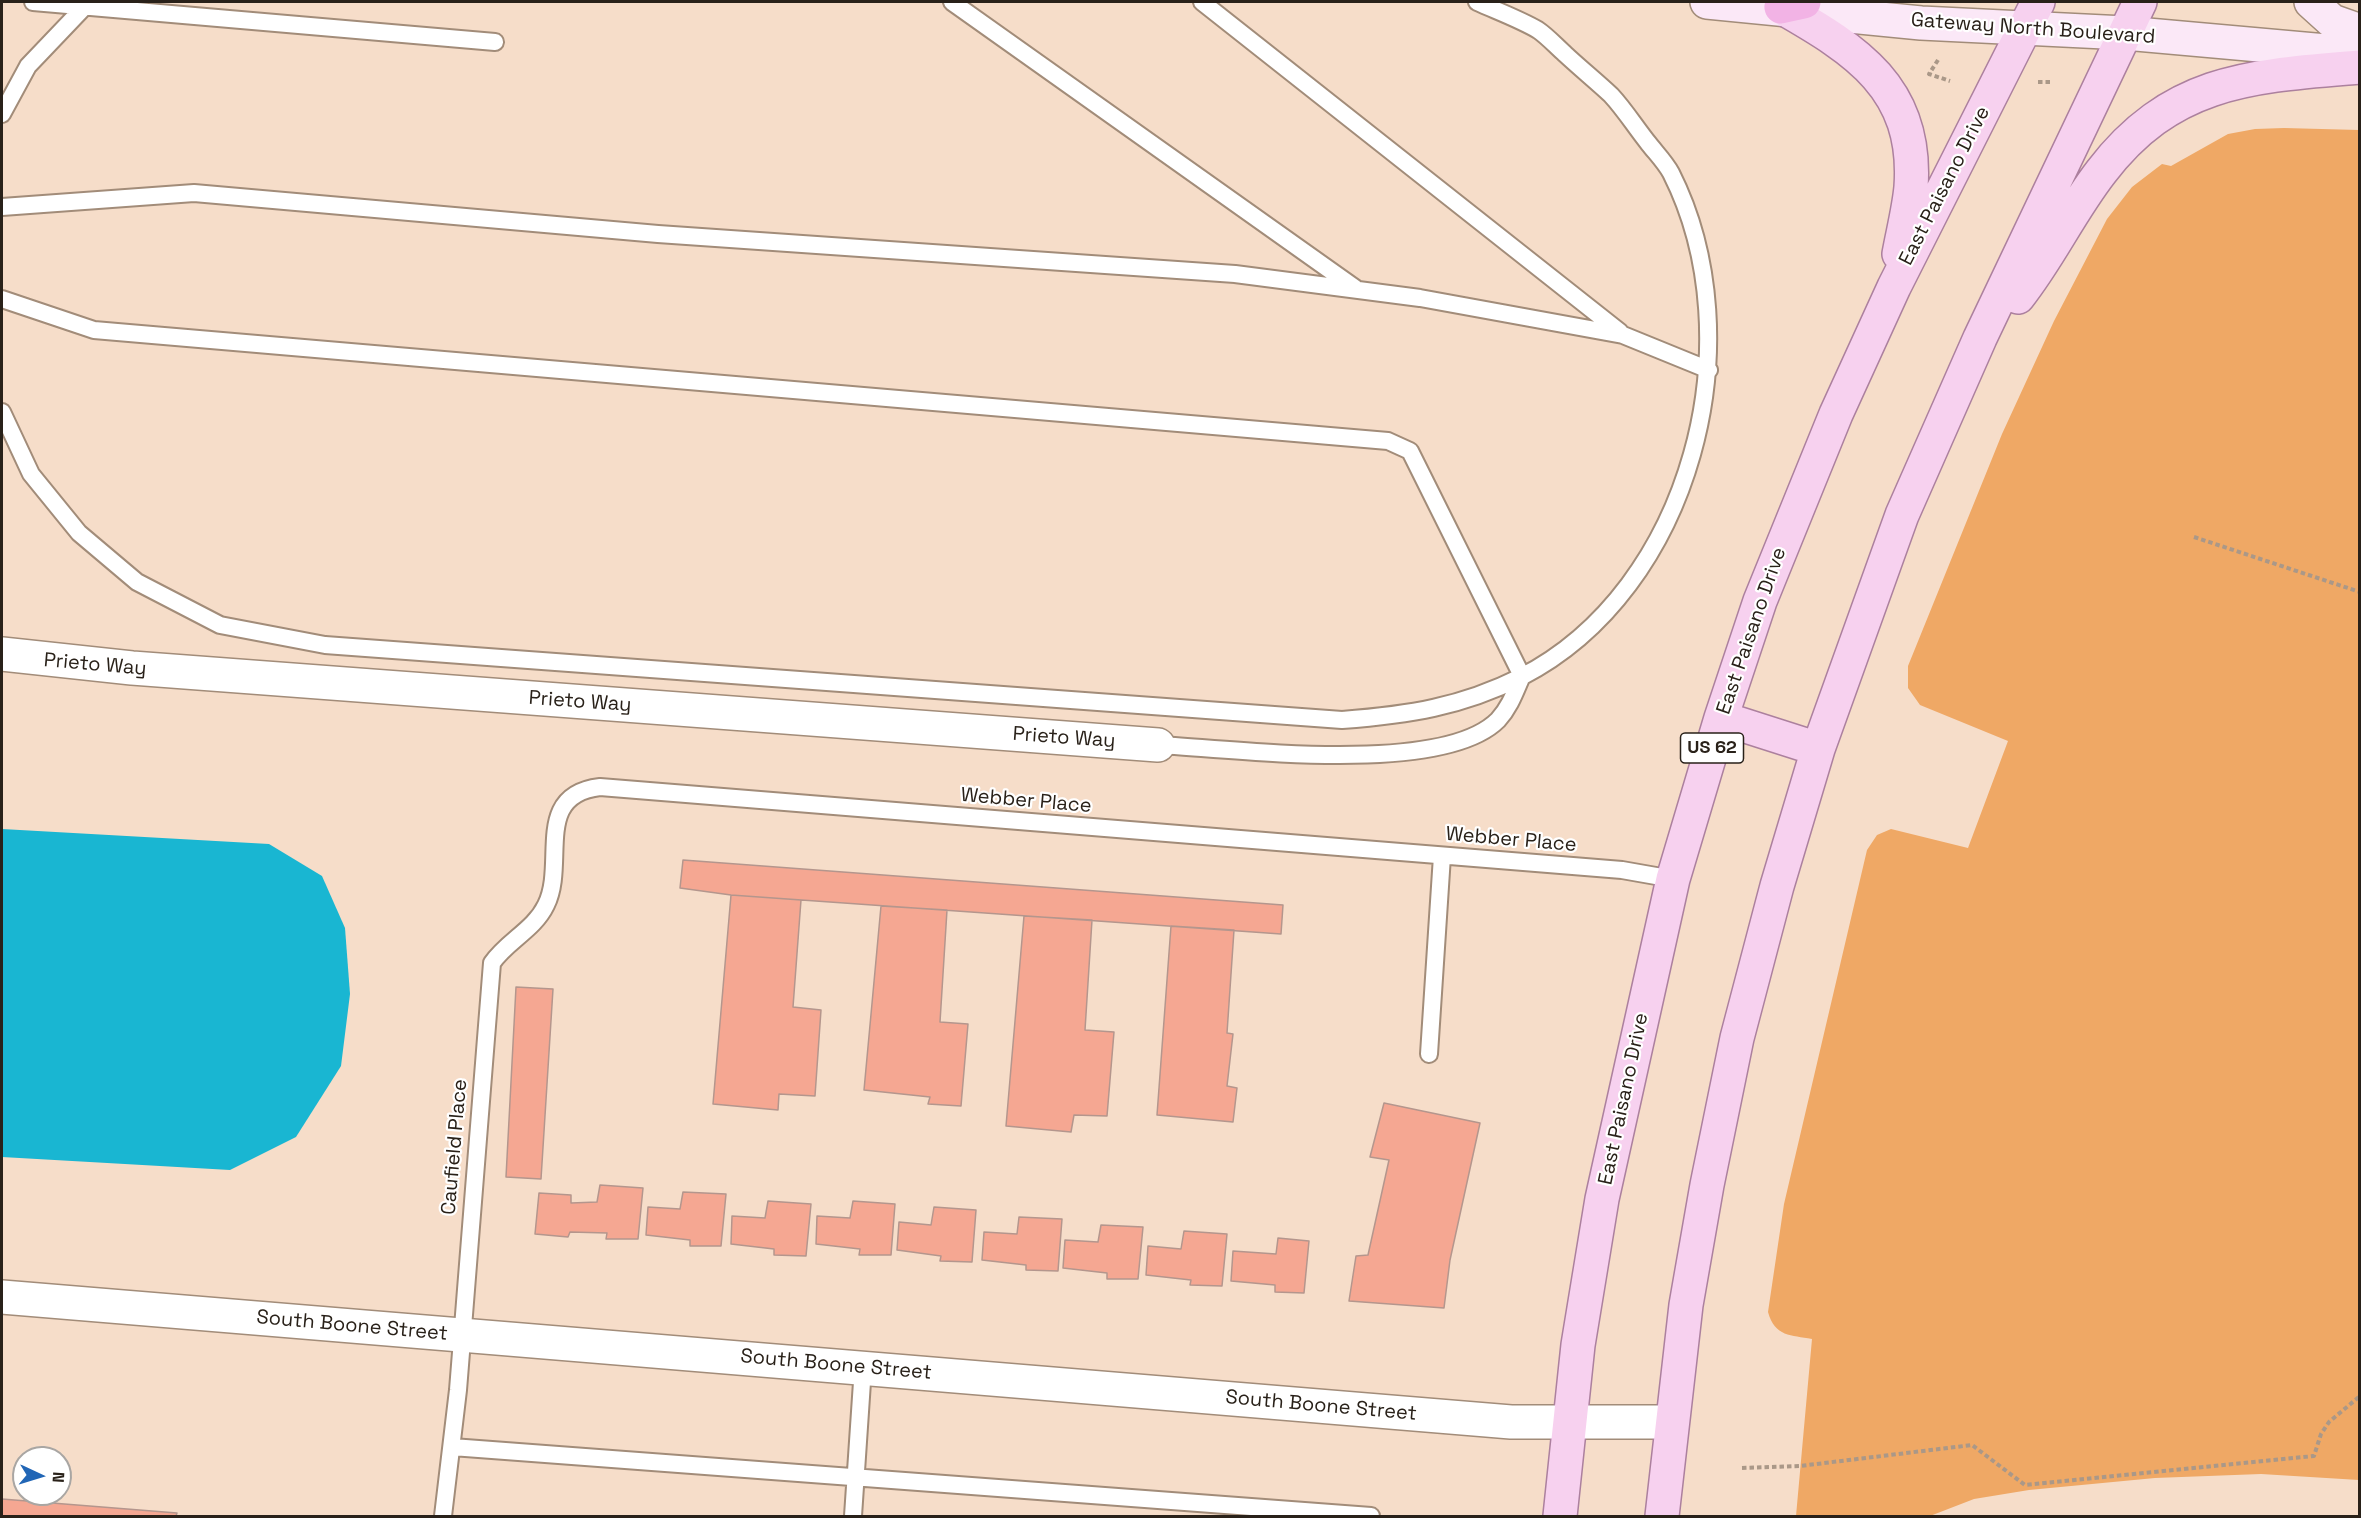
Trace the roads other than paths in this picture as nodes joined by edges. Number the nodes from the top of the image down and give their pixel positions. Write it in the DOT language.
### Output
graph roads {
  1 [pos="33,2"];
  2 [pos="952,2"];
  3 [pos="1202,2"];
  4 [pos="1477,2"];
  5 [pos="1707,2"];
  6 [pos="2140,2"];
  7 [pos="2311,2"];
  8 [pos="87,4"];
  9 [pos="1792,4"];
  10 [pos="2032,16"];
  11 [pos="2360,31"];
  12 [pos="2125,33"];
  13 [pos="495,42"];
  14 [pos="2360,54"];
  15 [pos="2360,67"];
  16 [pos="2,114"];
  17 [pos="2,207"];
  18 [pos="1894,287"];
  19 [pos="1358,290"];
  20 [pos="2,299"];
  21 [pos="1623,334"];
  22 [pos="1980,338"];
  23 [pos="1709,370"];
  24 [pos="2,412"];
  25 [pos="2,654"];
  26 [pos="1522,676"];
  27 [pos="1721,718"];
  28 [pos="1158,745"];
  29 [pos="1818,749"];
  30 [pos="1443,856"];
  31 [pos="1673,879"];
  32 [pos="492,963"];
  33 [pos="1429,1054"];
  34 [pos="2,1297"];
  35 [pos="462,1335"];
  36 [pos="863,1367"];
  37 [pos="1672,1422"];
  38 [pos="1570,1423"];
  39 [pos="452,1447"];
  40 [pos="856,1476"];
  41 [pos="444,1516"];
  42 [pos="853,1516"];
  43 [pos="1371,1516"];
  44 [pos="1560,1516"];
  45 [pos="1662,1516"];
  1 -- 8 [label="lane"];
  2 -- 19 [label="lane"];
  3 -- 21 [label="lane"];
  4 -- 23 [label="lane"];
  5 -- 9 [label="main road, Gateway North Boulevard"];
  6 -- 12 [label="main road"];
  7 -- 11 [label="main road"];
  8 -- 13 [label="lane"];
  8 -- 16 [label="lane"];
  9 -- 10 [label="main road, Gateway North Boulevard"];
  9 -- 18 [label="main road"];
  10 -- 12 [label="main road, Gateway North Boulevard"];
  10 -- 18 [label="main road, East Paisano Drive / US 62"];
  12 -- 14 [label="main road, Gateway North Boulevard"];
  12 -- 22 [label="main road"];
  15 -- 22 [label="main road"];
  17 -- 19 [label="lane"];
  18 -- 27 [label="main road, East Paisano Drive / US 62"];
  19 -- 21 [label="lane"];
  20 -- 26 [label="lane"];
  21 -- 23 [label="lane"];
  22 -- 29 [label="main road"];
  23 -- 26 [label="lane"];
  24 -- 26 [label="lane"];
  25 -- 28 [label="street, Prieto Way"];
  26 -- 28 [label="lane"];
  27 -- 29 [label="main road"];
  27 -- 31 [label="main road, East Paisano Drive / US 62"];
  29 -- 37 [label="main road"];
  30 -- 31 [label="lane, Webber Place"];
  30 -- 32 [label="lane, Webber Place"];
  30 -- 33 [label="lane"];
  31 -- 38 [label="main road, East Paisano Drive / US 62"];
  32 -- 35 [label="lane, Caufield Place"];
  34 -- 35 [label="street, South Boone Street"];
  35 -- 36 [label="street, South Boone Street"];
  35 -- 39 [label="lane, Caufield Place"];
  36 -- 38 [label="street, South Boone Street"];
  36 -- 40 [label="lane"];
  37 -- 38 [label="street, South Boone Street"];
  37 -- 45 [label="main road"];
  38 -- 44 [label="main road, East Paisano Drive / US 62"];
  39 -- 40 [label="lane"];
  39 -- 41 [label="lane, Caufield Place"];
  40 -- 42 [label="lane"];
  40 -- 43 [label="lane"];
}
